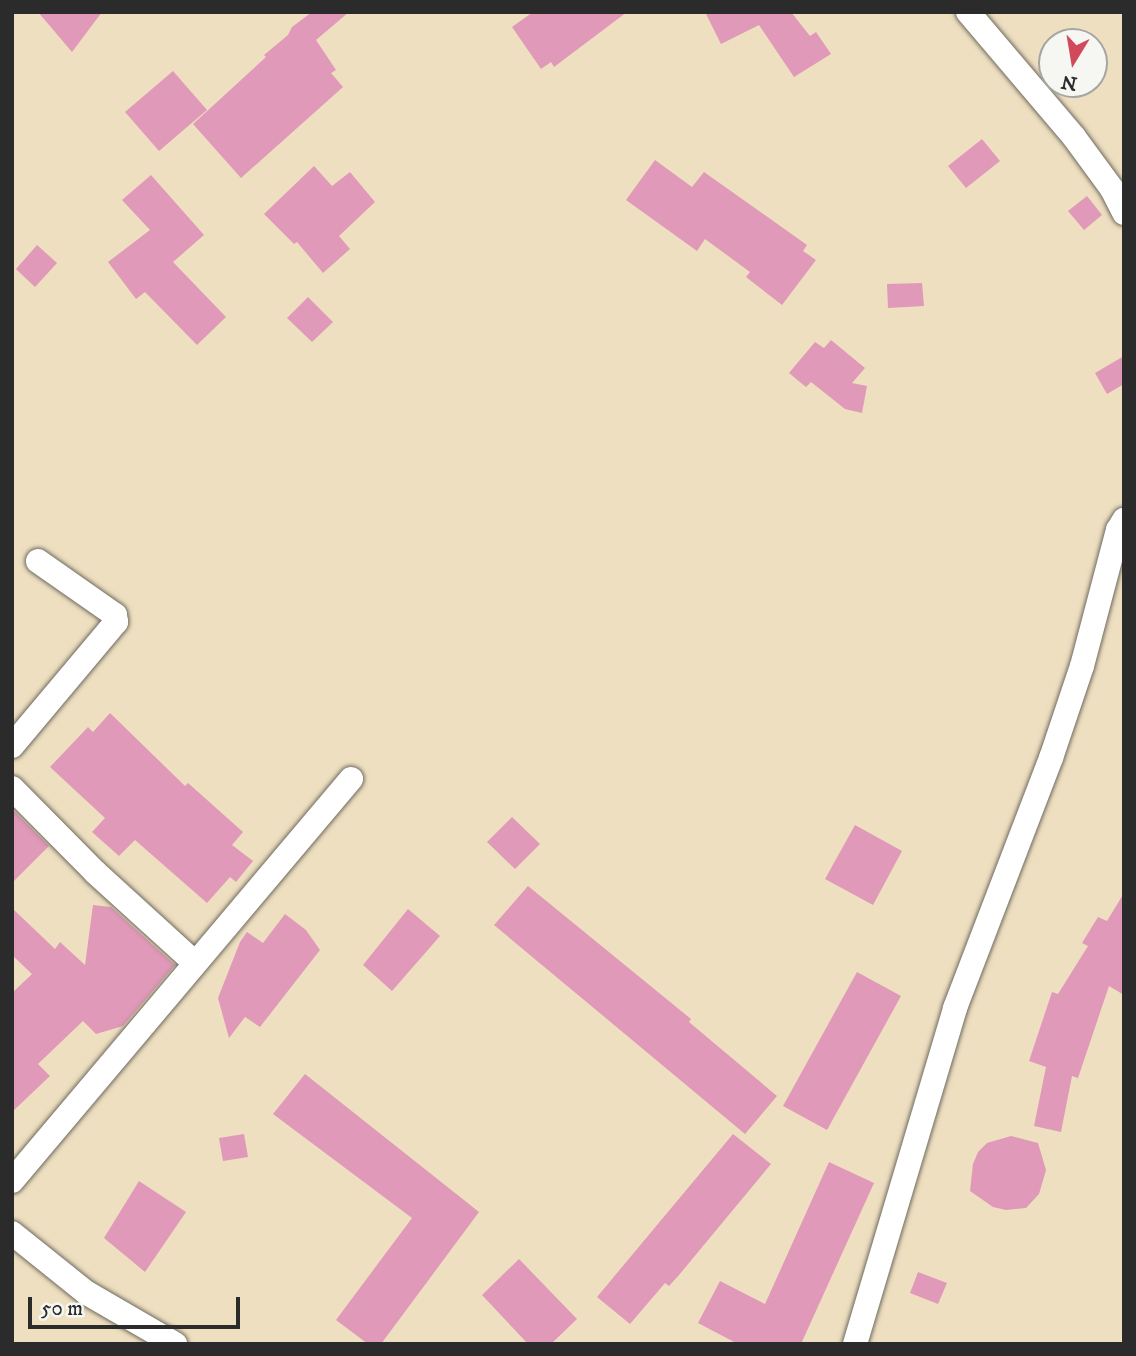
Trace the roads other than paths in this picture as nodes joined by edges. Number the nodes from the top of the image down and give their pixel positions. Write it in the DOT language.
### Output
graph roads {
  1 [pos="968,12"];
  2 [pos="1124,213"];
  3 [pos="1124,520"];
  4 [pos="38,561"];
  5 [pos="12,746"];
  6 [pos="351,779"];
  7 [pos="12,788"];
  8 [pos="195,963"];
  9 [pos="12,1181"];
  10 [pos="12,1233"];
  11 [pos="175,1344"];
  12 [pos="855,1344"];
  1 -- 2 [label="street"];
  3 -- 12 [label="street"];
  4 -- 5 [label="street"];
  6 -- 8 [label="street"];
  7 -- 8 [label="street"];
  8 -- 9 [label="street"];
  10 -- 11 [label="street"];
}
